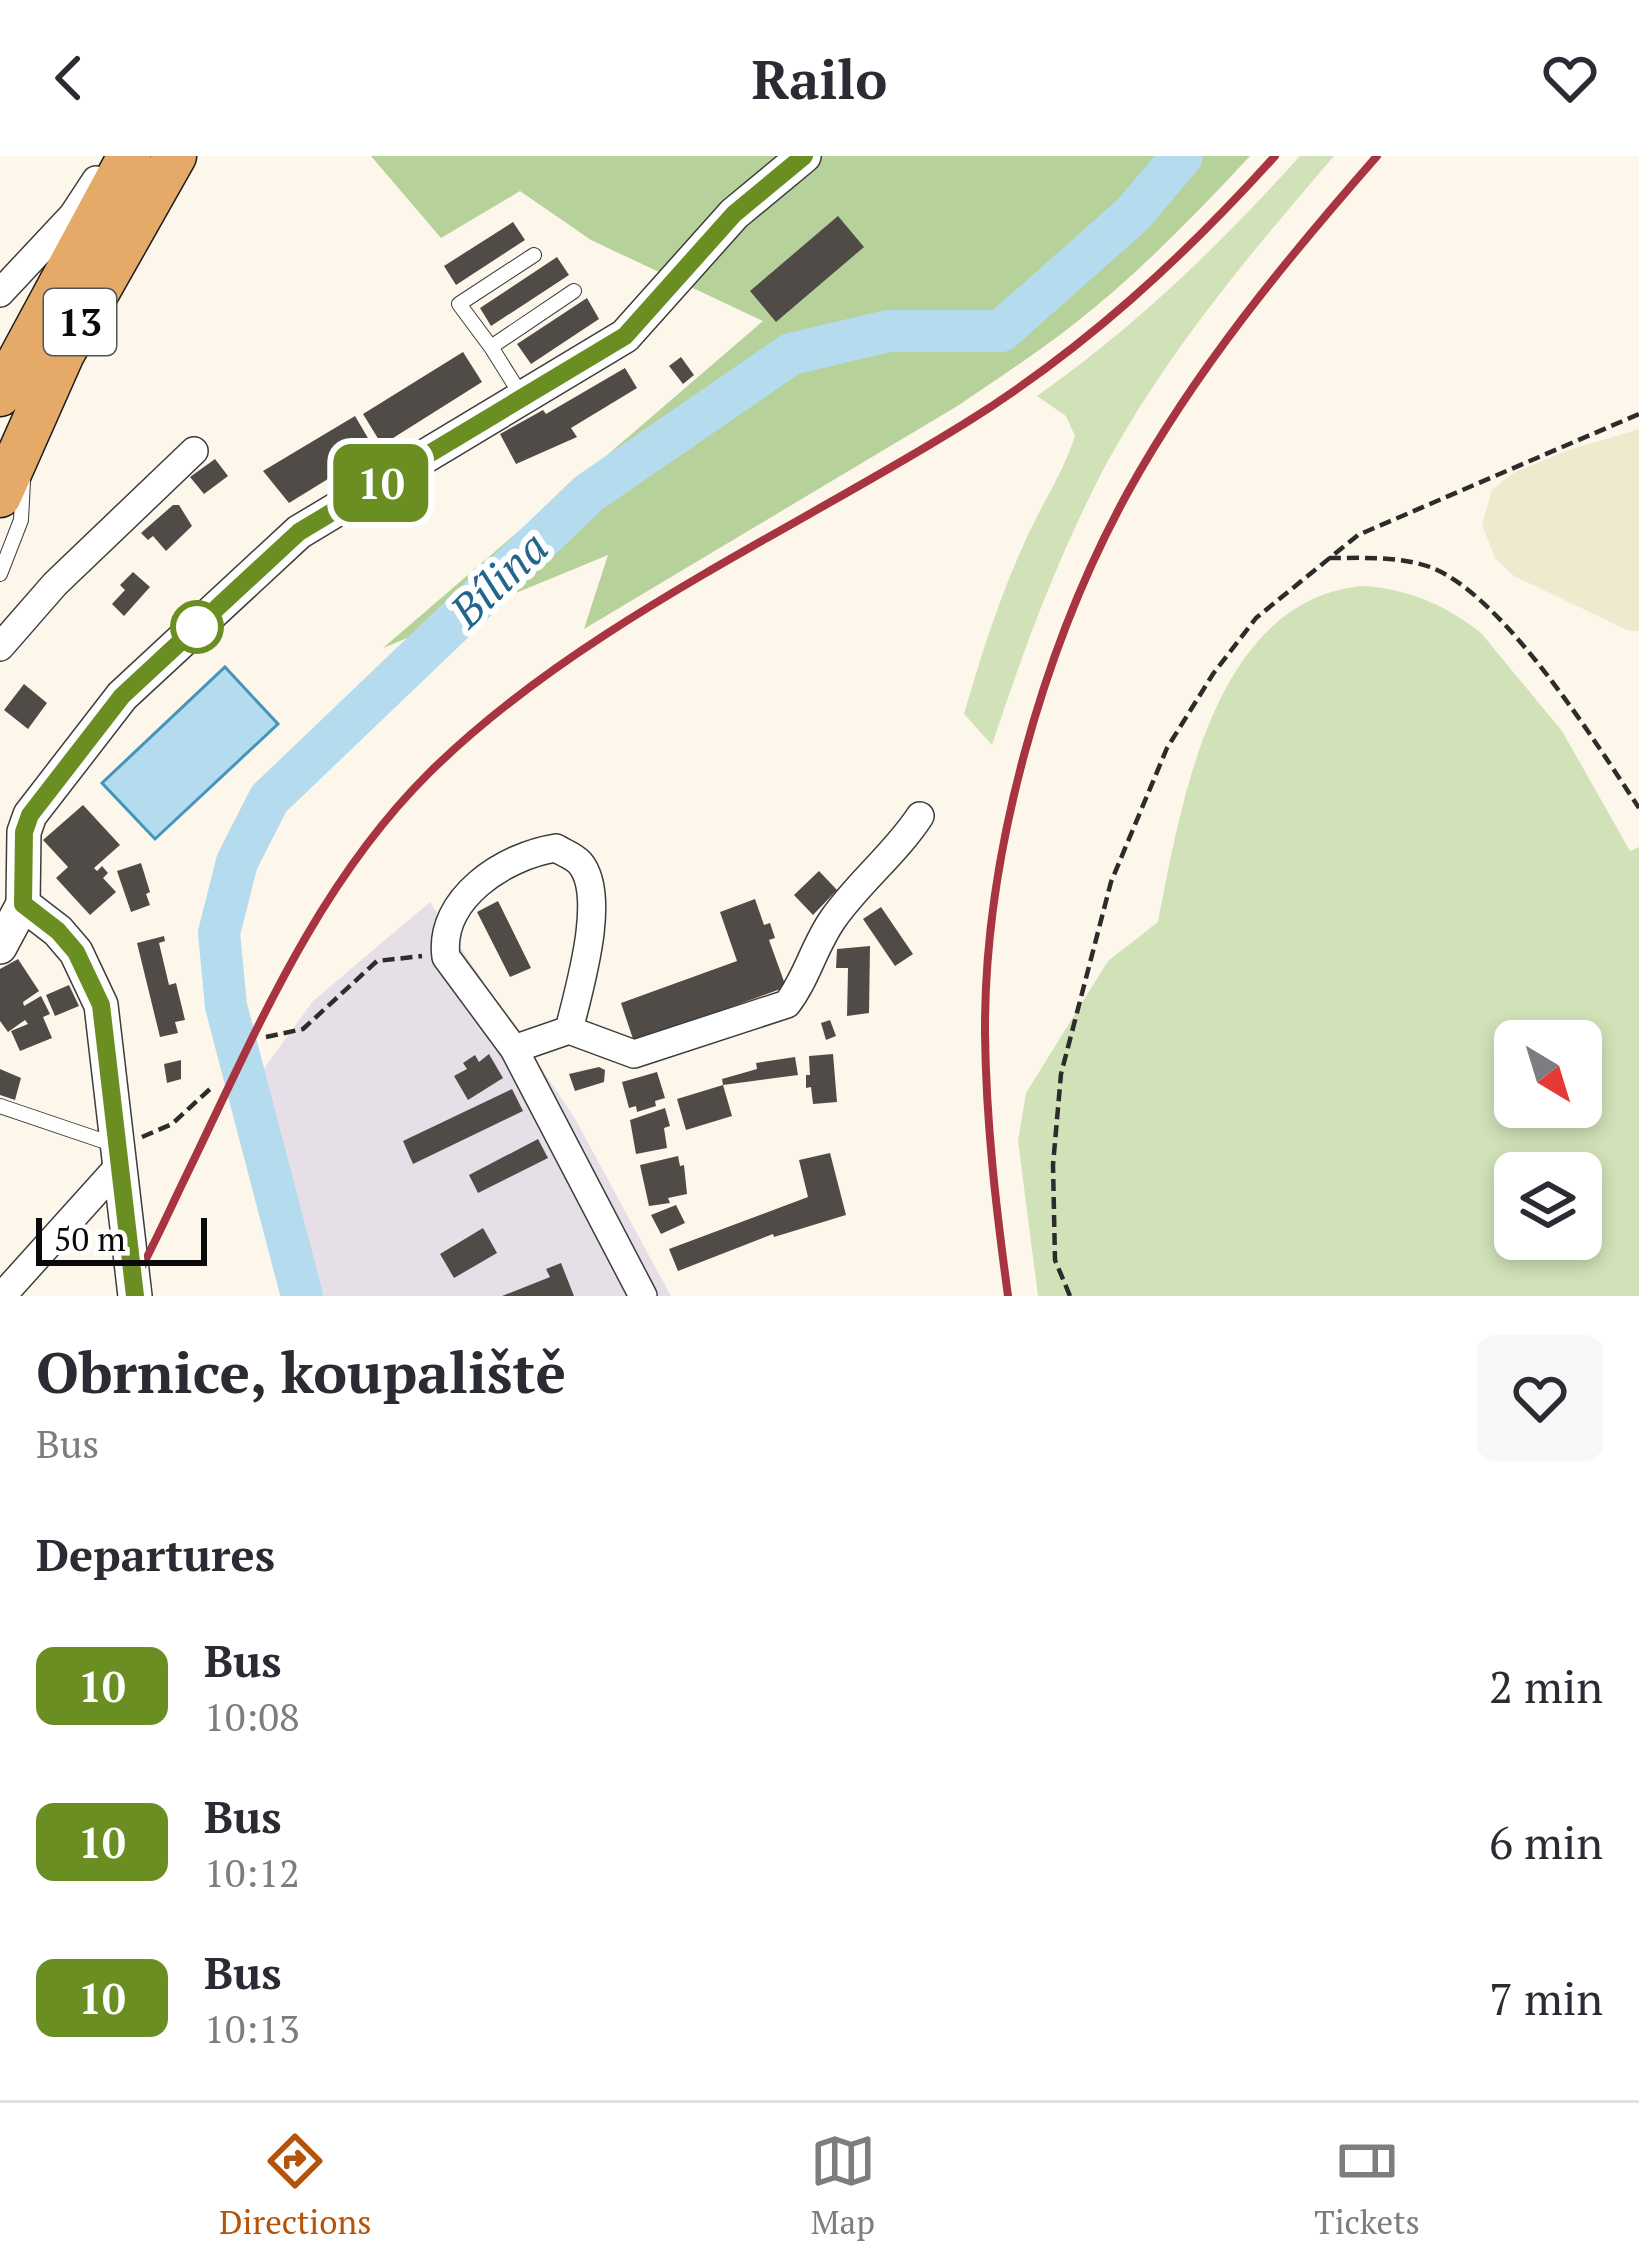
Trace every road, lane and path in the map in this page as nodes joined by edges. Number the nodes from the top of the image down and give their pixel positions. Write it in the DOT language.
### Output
graph roads {
  1 [pos="111,156"];
  2 [pos="129,156"];
  3 [pos="175,156"];
  4 [pos="804,156"];
  5 [pos="534,255"];
  6 [pos="574,291"];
  7 [pos="0,293"];
  8 [pos="491,346"];
  9 [pos="0,395"];
  10 [pos="523,398"];
  11 [pos="1639,414"];
  12 [pos="20,445"];
  13 [pos="194,451"];
  14 [pos="0,496"];
  15 [pos="1329,558"];
  16 [pos="0,574"];
  17 [pos="0,646"];
  18 [pos="1639,808"];
  19 [pos="920,816"];
  20 [pos="23,904"];
  21 [pos="0,947"];
  22 [pos="446,957"];
  23 [pos="569,1030"];
  24 [pos="266,1037"];
  25 [pos="514,1049"];
  26 [pos="210,1089"];
  27 [pos="0,1106"];
  28 [pos="118,1156"];
  29 [pos="2,1296"];
  30 [pos="135,1296"];
  31 [pos="643,1296"];
  32 [pos="1070,1296"];
  1 -- 7 [label="street"];
  2 -- 9 [label="highway, 13"];
  3 -- 12 [label="highway, 13"];
  4 -- 10 [label="street"];
  5 -- 8 [label="lane"];
  6 -- 8 [label="lane"];
  8 -- 10 [label="lane"];
  10 -- 20 [label="street"];
  11 -- 15 [label="path"];
  12 -- 14 [label="highway, 13"];
  12 -- 16 [label="lane"];
  13 -- 17 [label="street"];
  15 -- 18 [label="path"];
  15 -- 32 [label="path"];
  19 -- 23 [label="street"];
  20 -- 21 [label="street"];
  20 -- 28 [label="street"];
  22 -- 23 [label="street"];
  22 -- 24 [label="path"];
  22 -- 25 [label="street"];
  23 -- 25 [label="street"];
  25 -- 31 [label="street"];
  26 -- 28 [label="path"];
  27 -- 28 [label="lane"];
  28 -- 29 [label="street"];
  28 -- 30 [label="street"];
}
